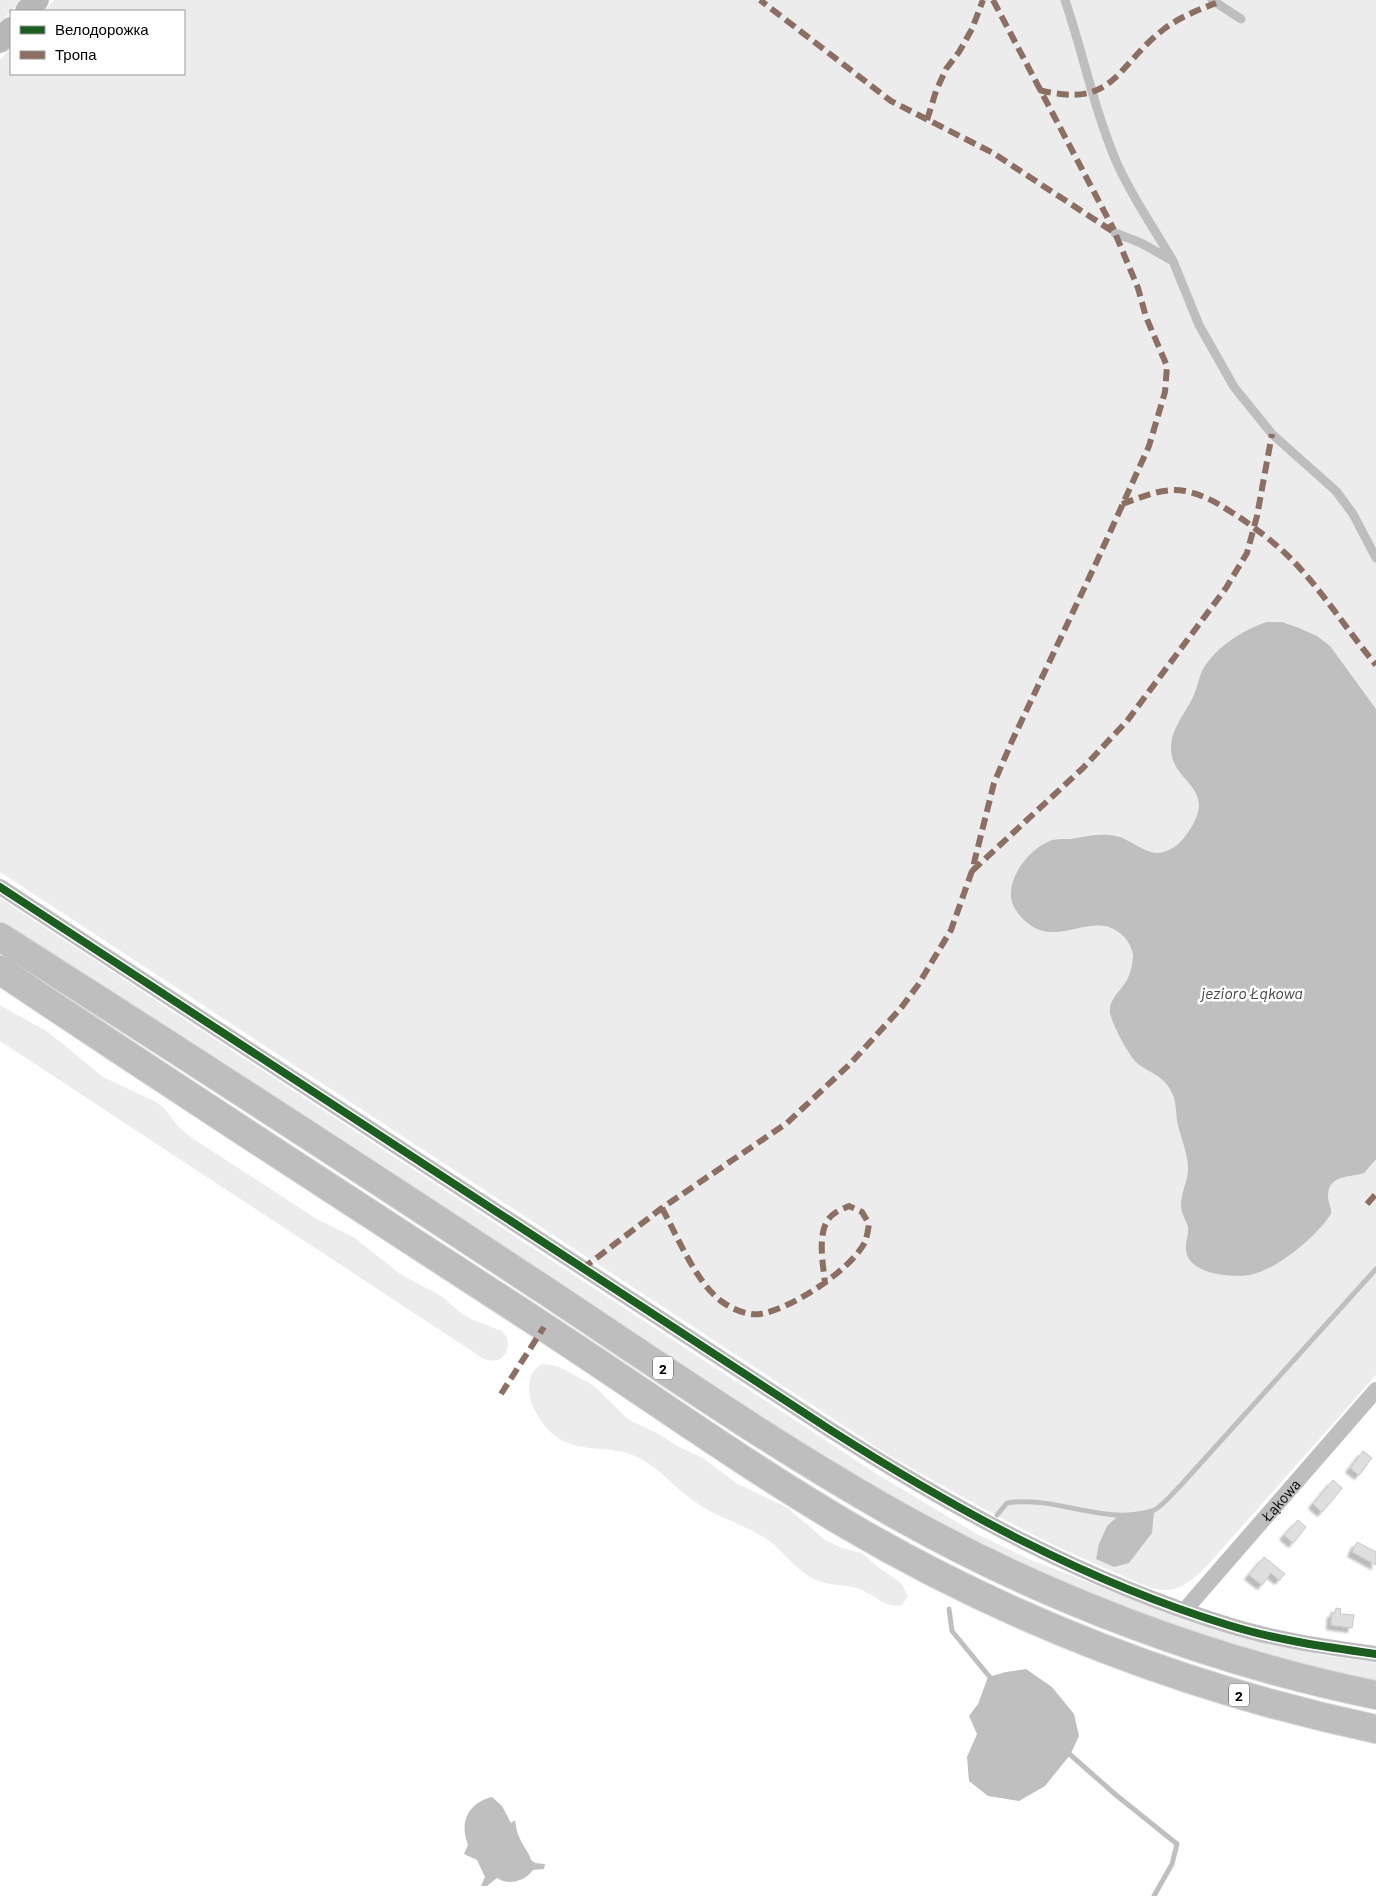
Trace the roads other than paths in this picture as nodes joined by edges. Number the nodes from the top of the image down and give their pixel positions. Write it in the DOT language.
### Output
graph roads {
  1 [pos="37,0"];
  2 [pos="1065,0"];
  3 [pos="1212,0"];
  4 [pos="28,10"];
  5 [pos="1241,19"];
  6 [pos="10,30"];
  7 [pos="0,41"];
  8 [pos="1115,233"];
  9 [pos="1173,261"];
  10 [pos="1376,558"];
  11 [pos="0,887"];
  12 [pos="0,937"];
  13 [pos="0,970"];
  14 [pos="1376,1390"];
  15 [pos="1186,1611"];
  16 [pos="1376,1654"];
  17 [pos="1376,1696"];
  18 [pos="1376,1729"];
  1 -- 4 [label="main road"];
  2 -- 9 [label="lane"];
  3 -- 5 [label="lane"];
  6 -- 7 [label="main road"];
  8 -- 9 [label="lane"];
  9 -- 10 [label="lane"];
  11 -- 15 [label="street"];
  12 -- 17 [label="highway, 2"];
  13 -- 18 [label="highway, 2"];
  14 -- 15 [label="street, Łąkowa"];
  15 -- 16 [label="street"];
}
